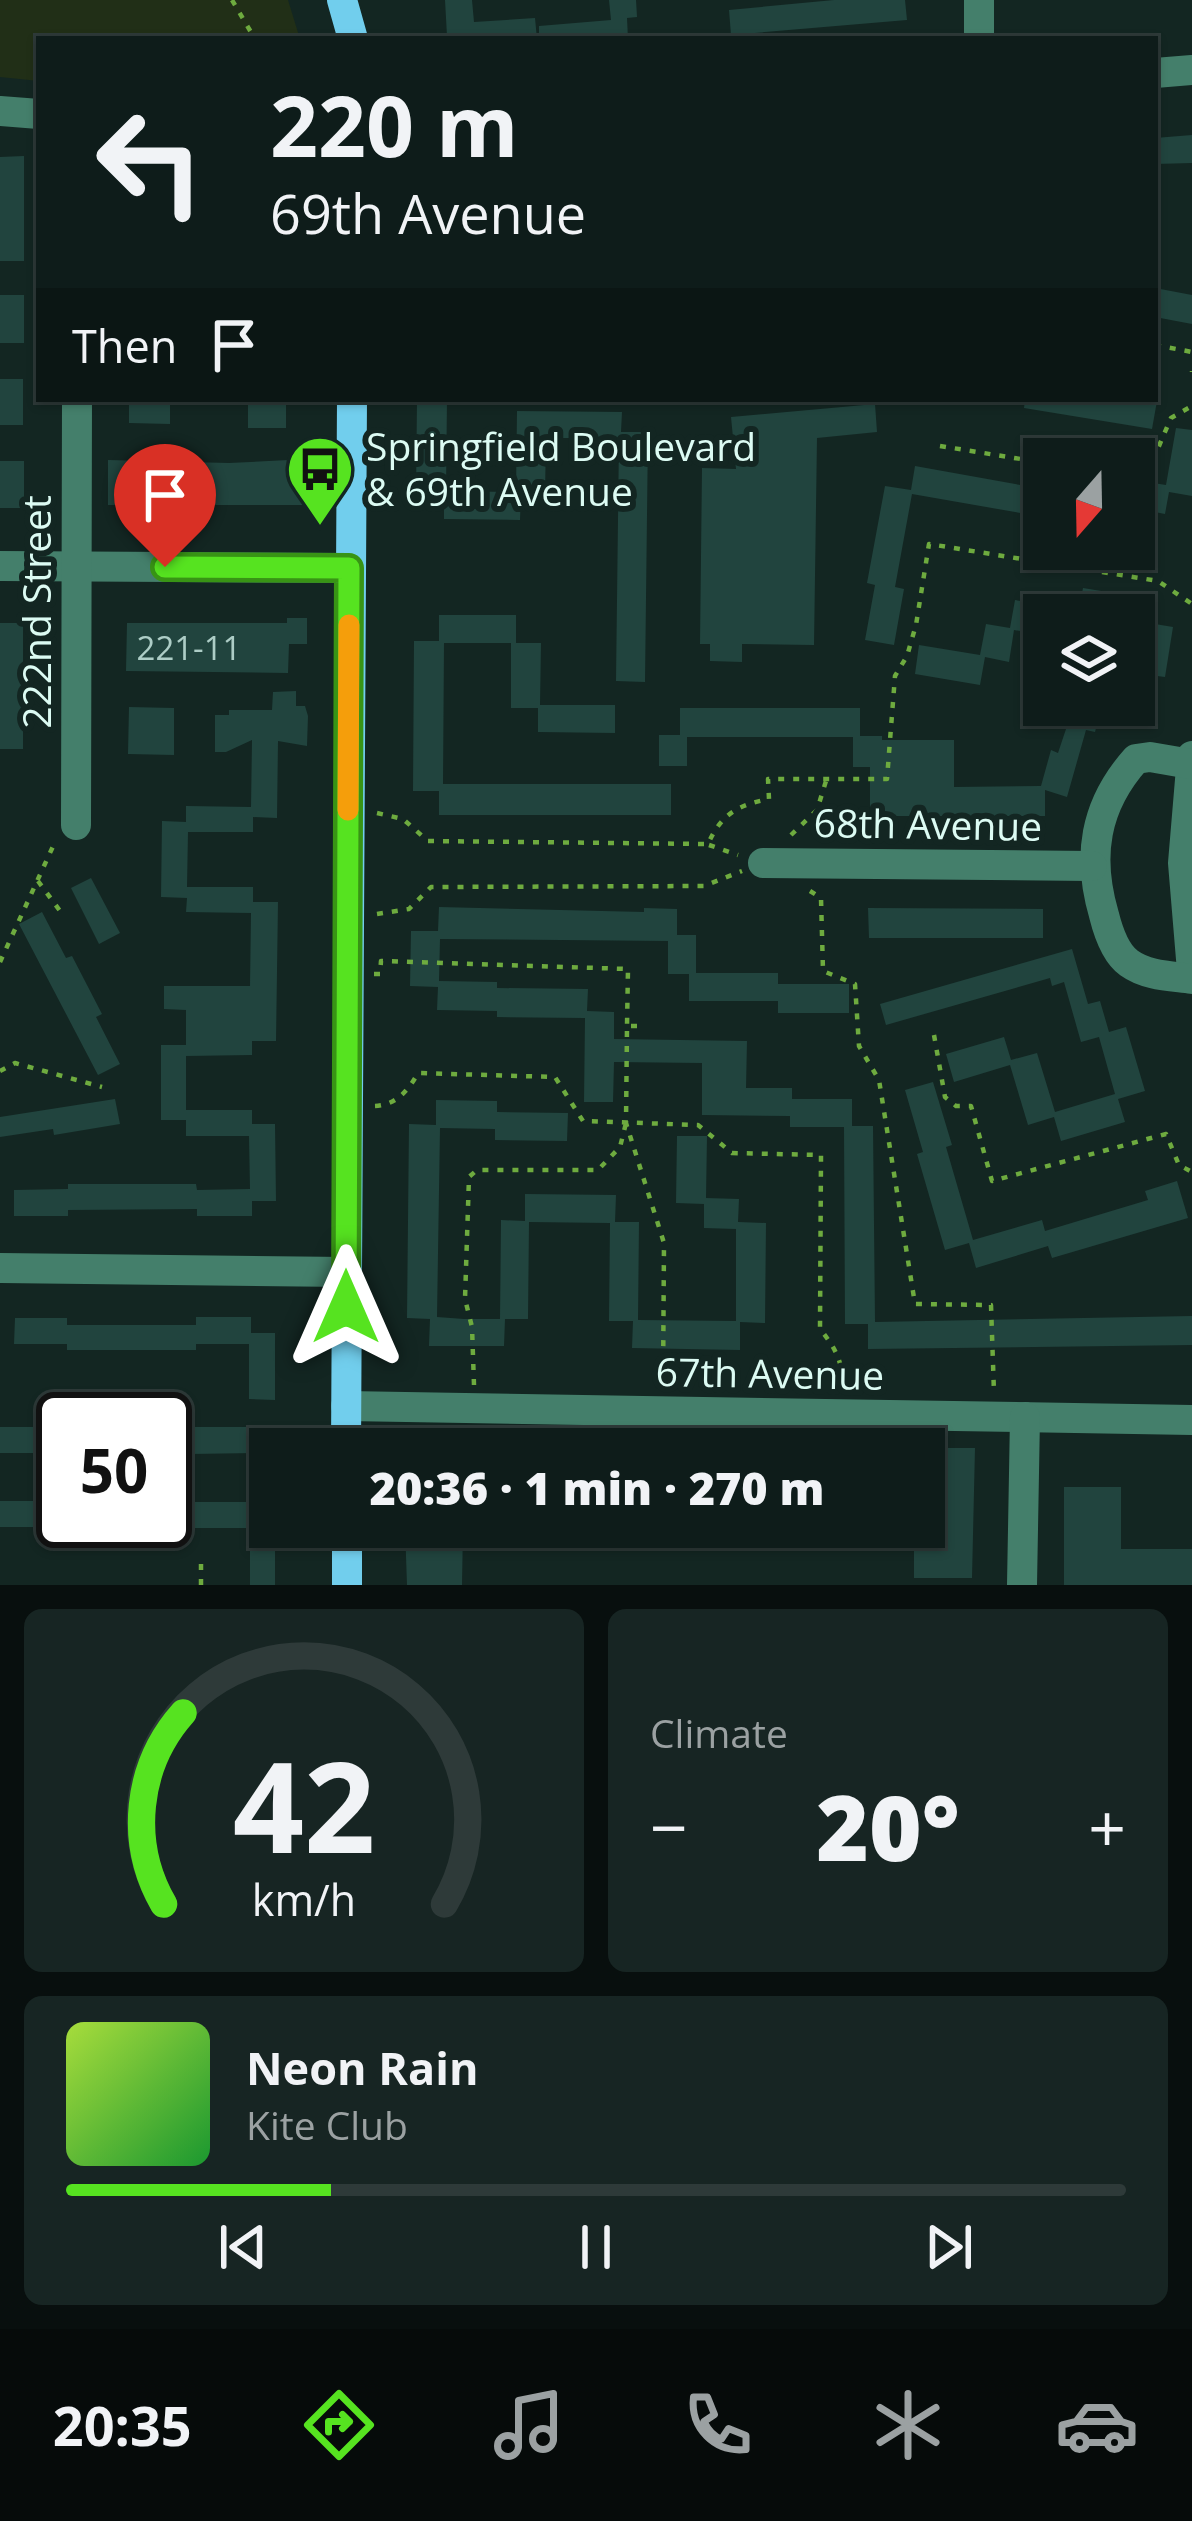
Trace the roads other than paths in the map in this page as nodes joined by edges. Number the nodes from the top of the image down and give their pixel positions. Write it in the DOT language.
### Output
graph roads {
  1 [pos="342,0"];
  2 [pos="979,0"];
  3 [pos="352,36"];
  4 [pos="979,36"];
  5 [pos="1192,70"];
  6 [pos="1158,73"];
  7 [pos="0,111"];
  8 [pos="36,114"];
  9 [pos="77,402"];
  10 [pos="352,402"];
  11 [pos="0,566"];
  12 [pos="77,567"];
  13 [pos="349,568"];
  14 [pos="1191,760"];
  15 [pos="76,825"];
  16 [pos="763,863"];
  17 [pos="1188,863"];
  18 [pos="1093,866"];
  19 [pos="1192,975"];
  20 [pos="0,1268"];
  21 [pos="346,1271"];
  22 [pos="346,1406"];
  23 [pos="1010,1417"];
  24 [pos="1192,1420"];
  25 [pos="346,1428"];
  26 [pos="346,1548"];
  27 [pos="347,1585"];
  28 [pos="1022,1585"];
  1 -- 3 [label="main road"];
  2 -- 4 [label="street"];
  5 -- 6 [label="street"];
  7 -- 8 [label="street"];
  9 -- 12 [label="street, 222nd Street"];
  10 -- 13 [label="main road"];
  11 -- 12 [label="street"];
  12 -- 13 [label="street"];
  12 -- 15 [label="street, 222nd Street"];
  13 -- 21 [label="main road"];
  14 -- 17 [label="street"];
  14 -- 18 [label="street"];
  16 -- 18 [label="street, 68th Avenue"];
  17 -- 19 [label="street"];
  18 -- 19 [label="street"];
  20 -- 21 [label="street"];
  21 -- 22 [label="main road"];
  22 -- 23 [label="street, 67th Avenue"];
  22 -- 25 [label="main road"];
  23 -- 24 [label="street, 67th Avenue"];
  23 -- 28 [label="street"];
  26 -- 27 [label="main road"];
}
